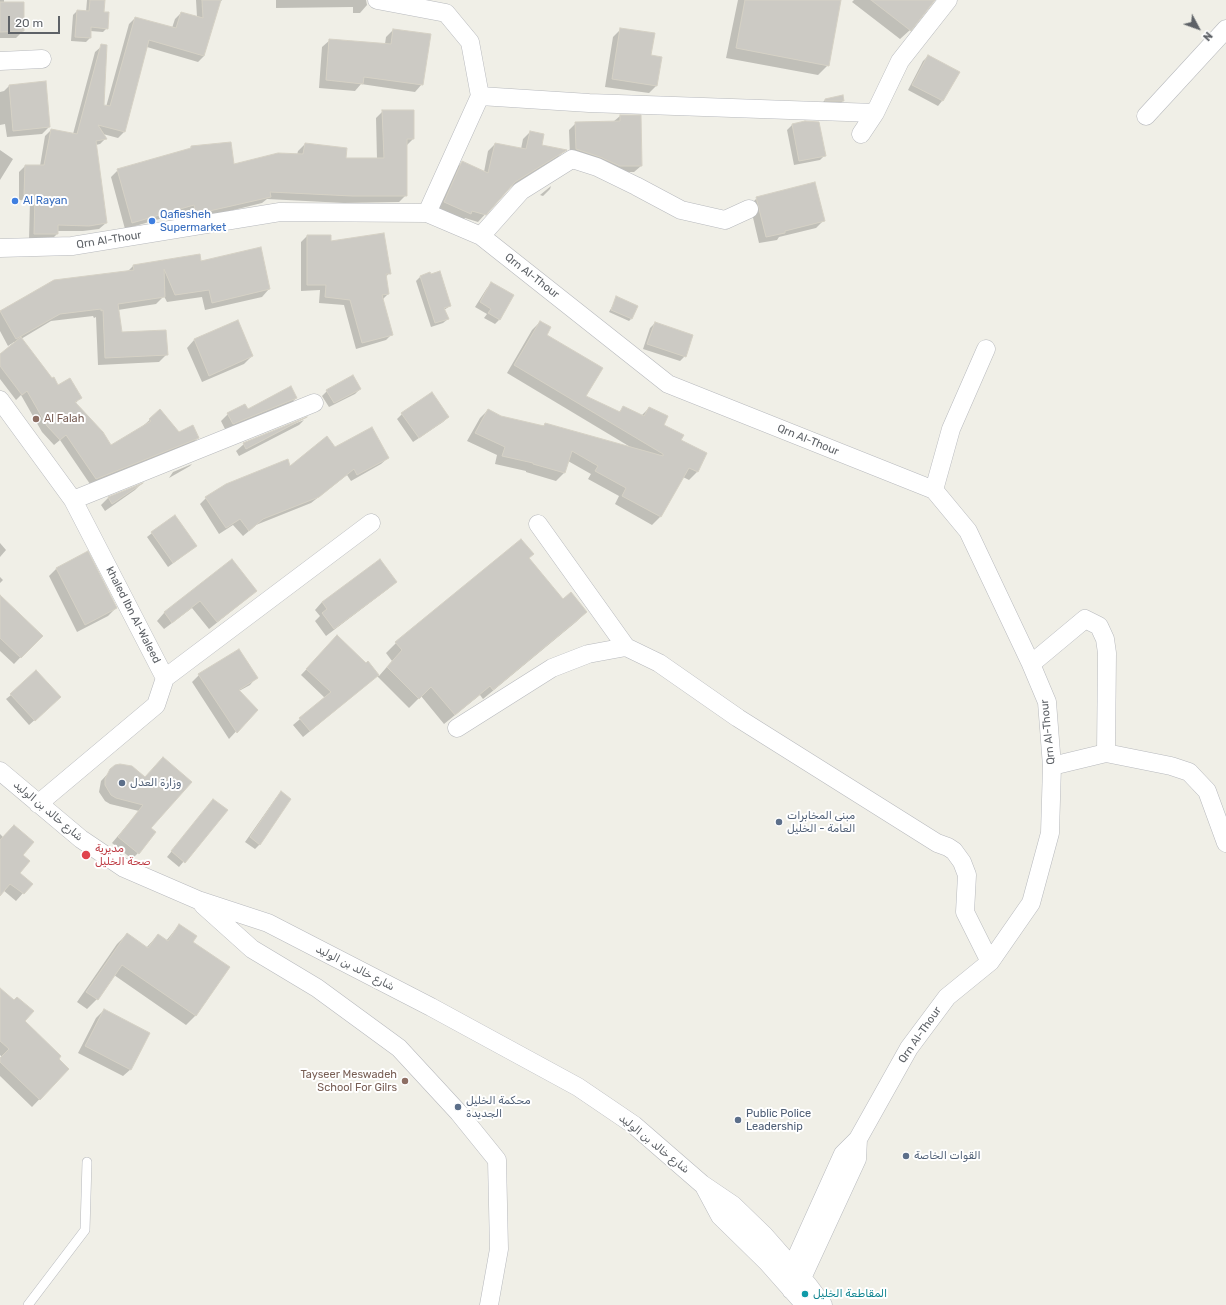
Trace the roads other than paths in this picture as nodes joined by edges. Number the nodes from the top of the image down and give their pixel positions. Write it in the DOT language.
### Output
graph roads {
  1 [pos="377,0"];
  2 [pos="948,0"];
  3 [pos="1226,29"];
  4 [pos="42,60"];
  5 [pos="0,61"];
  6 [pos="480,96"];
  7 [pos="875,114"];
  8 [pos="1146,116"];
  9 [pos="861,134"];
  10 [pos="749,209"];
  11 [pos="427,213"];
  12 [pos="481,236"];
  13 [pos="0,248"];
  14 [pos="986,349"];
  15 [pos="0,400"];
  16 [pos="314,403"];
  17 [pos="934,490"];
  18 [pos="73,500"];
  19 [pos="370,522"];
  20 [pos="538,524"];
  21 [pos="626,647"];
  22 [pos="1031,664"];
  23 [pos="165,678"];
  24 [pos="458,728"];
  25 [pos="1106,753"];
  26 [pos="1052,766"];
  27 [pos="0,771"];
  28 [pos="38,804"];
  29 [pos="1226,843"];
  30 [pos="198,900"];
  31 [pos="990,962"];
  32 [pos="87,1162"];
  33 [pos="795,1278"];
  34 [pos="28,1305"];
  35 [pos="489,1305"];
  36 [pos="805,1305"];
  37 [pos="823,1305"];
  1 -- 6 [label="street"];
  2 -- 7 [label="street"];
  3 -- 8 [label="street"];
  4 -- 5 [label="street"];
  6 -- 7 [label="street"];
  6 -- 11 [label="street"];
  7 -- 9 [label="street"];
  10 -- 12 [label="street"];
  11 -- 12 [label="street, Qrn Al-Thour"];
  11 -- 13 [label="street, Qrn Al-Thour"];
  12 -- 17 [label="street, Qrn Al-Thour"];
  14 -- 17 [label="street"];
  15 -- 18 [label="street, khaled Ibn Al-Waleed"];
  16 -- 18 [label="street"];
  17 -- 22 [label="street, Qrn Al-Thour"];
  18 -- 23 [label="street, khaled Ibn Al-Waleed"];
  19 -- 23 [label="street"];
  20 -- 21 [label="street"];
  21 -- 24 [label="street"];
  21 -- 31 [label="street"];
  22 -- 25 [label="street"];
  22 -- 26 [label="street, Qrn Al-Thour"];
  23 -- 28 [label="street"];
  25 -- 26 [label="street"];
  25 -- 29 [label="street"];
  26 -- 31 [label="street, Qrn Al-Thour"];
  27 -- 28 [label="street, شارع خالد بن الوليد"];
  28 -- 30 [label="street, شارع خالد بن الوليد"];
  30 -- 33 [label="street, شارع خالد بن الوليد"];
  30 -- 35 [label="street"];
  31 -- 33 [label="street, Qrn Al-Thour"];
  32 -- 34 [label="lane"];
  33 -- 36 [label="street"];
  33 -- 37 [label="street"];
}
